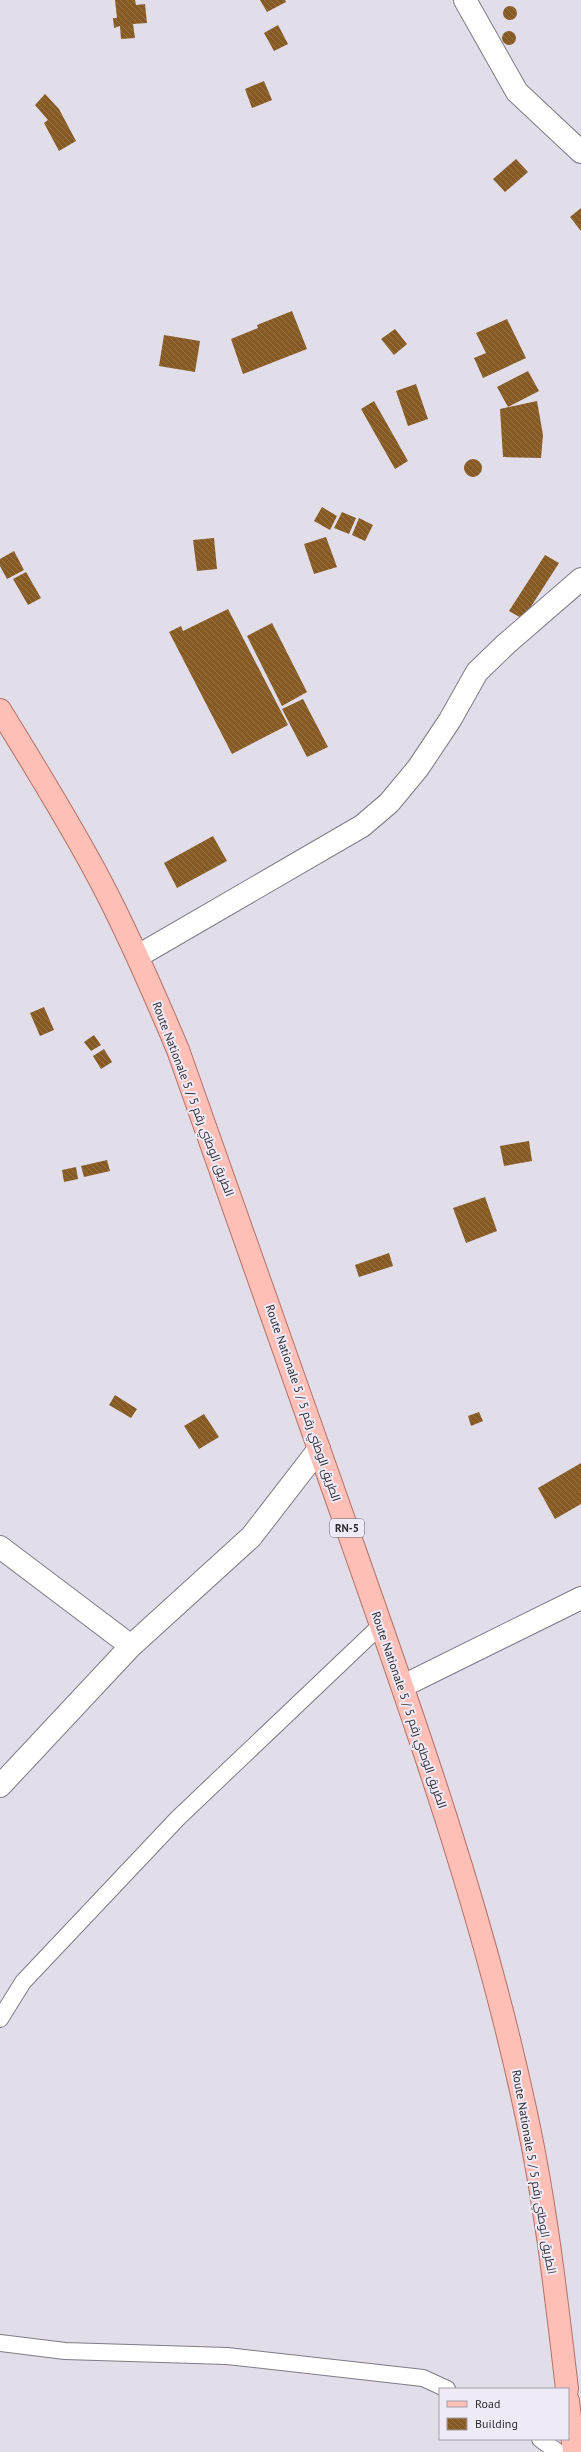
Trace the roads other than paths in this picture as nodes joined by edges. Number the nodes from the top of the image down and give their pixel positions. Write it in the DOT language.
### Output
graph roads {
  1 [pos="466,0"];
  2 [pos="581,152"];
  3 [pos="581,579"];
  4 [pos="0,710"];
  5 [pos="138,956"];
  6 [pos="319,1449"];
  7 [pos="0,1546"];
  8 [pos="581,1598"];
  9 [pos="381,1625"];
  10 [pos="130,1646"];
  11 [pos="403,1686"];
  12 [pos="0,1786"];
  13 [pos="0,2019"];
  14 [pos="0,2344"];
  15 [pos="445,2388"];
  16 [pos="567,2388"];
  17 [pos="569,2410"];
  18 [pos="541,2440"];
  19 [pos="558,2452"];
  20 [pos="574,2452"];
  1 -- 2 [label="street"];
  3 -- 5 [label="street"];
  4 -- 5 [label="main road, Route Nationale 5 / الطريق الوطني رقم 5 / RN-5"];
  5 -- 6 [label="main road, Route Nationale 5 / الطريق الوطني رقم 5 / RN-5"];
  6 -- 9 [label="main road, Route Nationale 5 / الطريق الوطني رقم 5 / RN-5"];
  6 -- 10 [label="street"];
  7 -- 10 [label="street"];
  8 -- 11 [label="street"];
  9 -- 11 [label="main road, Route Nationale 5 / الطريق الوطني رقم 5 / RN-5"];
  9 -- 13 [label="lane"];
  10 -- 12 [label="street"];
  11 -- 16 [label="main road, Route Nationale 5 / الطريق الوطني رقم 5 / RN-5"];
  14 -- 15 [label="lane"];
  17 -- 20 [label="main road"];
  18 -- 19 [label="lane"];
}
